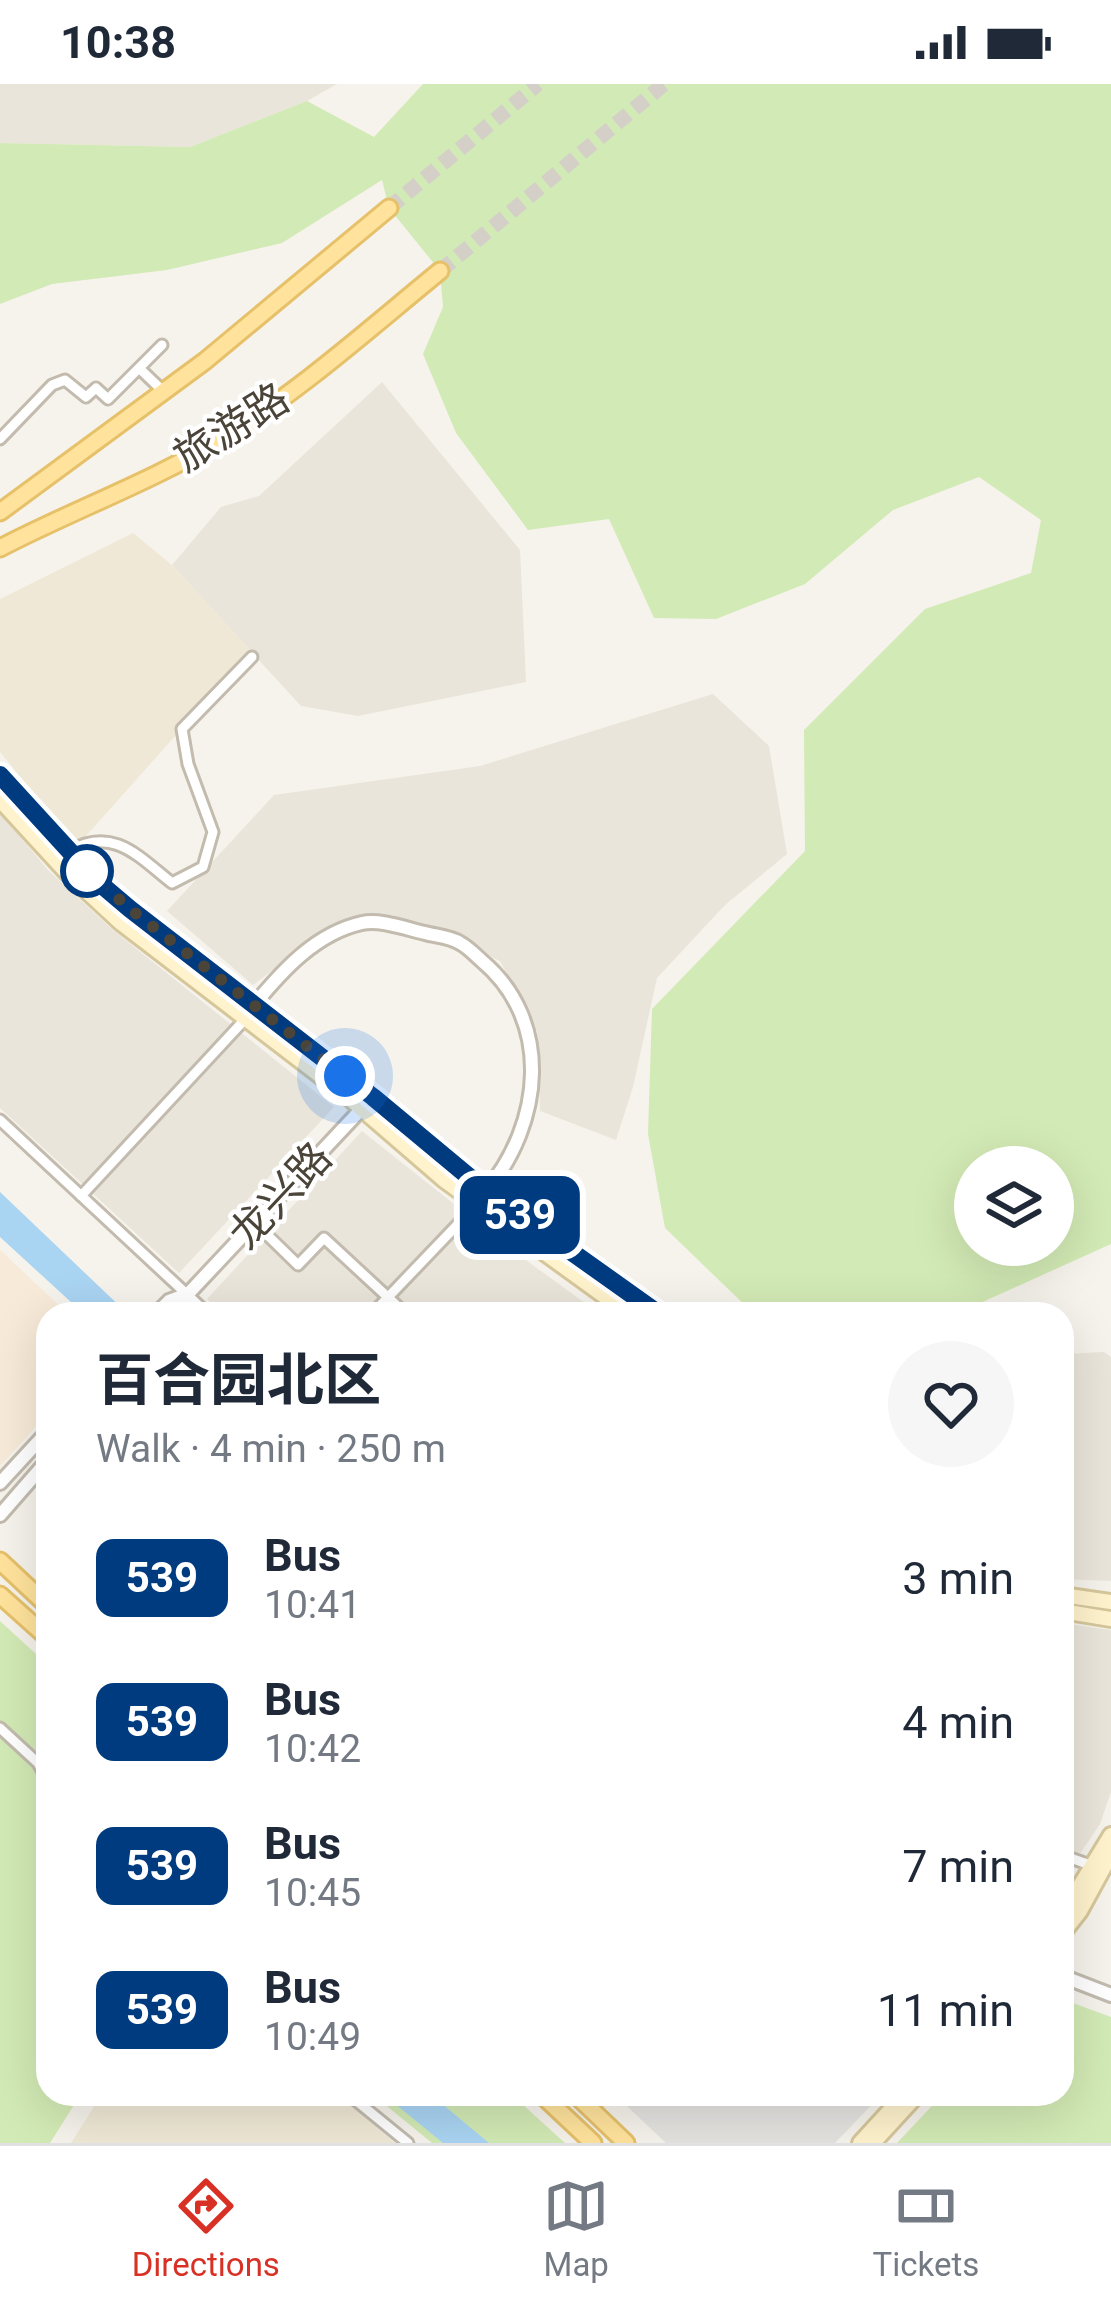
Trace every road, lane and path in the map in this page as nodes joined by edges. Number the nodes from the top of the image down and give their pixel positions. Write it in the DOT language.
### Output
graph roads {
  1 [pos="389,208"];
  2 [pos="440,271"];
  3 [pos="162,345"];
  4 [pos="139,368"];
  5 [pos="164,392"];
  6 [pos="0,439"];
  7 [pos="0,512"];
  8 [pos="0,548"];
  9 [pos="252,657"];
  10 [pos="0,776"];
  11 [pos="0,800"];
  12 [pos="69,851"];
  13 [pos="254,1005"];
  14 [pos="246,1021"];
  15 [pos="373,1097"];
  16 [pos="360,1109"];
  17 [pos="0,1120"];
  18 [pos="81,1196"];
  19 [pos="482,1198"];
  20 [pos="255,1222"];
  21 [pos="188,1294"];
  22 [pos="168,1302"];
  23 [pos="184,1302"];
  24 [pos="196,1302"];
  25 [pos="383,1302"];
  26 [pos="393,1302"];
  27 [pos="614,1302"];
  28 [pos="641,1302"];
  29 [pos="36,1444"];
  30 [pos="36,1474"];
  31 [pos="0,1483"];
  32 [pos="0,1515"];
  33 [pos="0,1561"];
  34 [pos="0,1595"];
  35 [pos="36,1595"];
  36 [pos="1074,1597"];
  37 [pos="1111,1603"];
  38 [pos="1074,1613"];
  39 [pos="1111,1619"];
  40 [pos="36,1627"];
  41 [pos="0,1728"];
  42 [pos="36,1761"];
  43 [pos="1111,1835"];
  44 [pos="1111,1854"];
  45 [pos="1074,1859"];
  46 [pos="1094,1866"];
  47 [pos="1074,1897"];
  48 [pos="1074,1919"];
  49 [pos="1074,1981"];
  50 [pos="1111,1995"];
  51 [pos="363,2106"];
  52 [pos="554,2106"];
  53 [pos="587,2106"];
  54 [pos="894,2106"];
  55 [pos="907,2106"];
  56 [pos="408,2143"];
  57 [pos="593,2143"];
  58 [pos="626,2143"];
  59 [pos="860,2143"];
  60 [pos="872,2143"];
  1 -- 5 [label="main road, 旅游路"];
  2 -- 8 [label="main road, 旅游路"];
  3 -- 4 [label="street"];
  4 -- 5 [label="street"];
  4 -- 6 [label="street"];
  5 -- 7 [label="main road, 旅游路"];
  9 -- 12 [label="street"];
  10 -- 12 [label="main road"];
  11 -- 14 [label="main road"];
  12 -- 13 [label="main road"];
  13 -- 14 [label="street"];
  13 -- 15 [label="main road"];
  13 -- 19 [label="street"];
  14 -- 16 [label="main road"];
  14 -- 18 [label="street"];
  15 -- 16 [label="street, 龙兴路"];
  15 -- 19 [label="main road"];
  16 -- 19 [label="main road"];
  16 -- 20 [label="street, 龙兴路"];
  17 -- 18 [label="street"];
  18 -- 21 [label="street"];
  19 -- 25 [label="street"];
  19 -- 27 [label="main road"];
  19 -- 28 [label="main road"];
  20 -- 21 [label="street, 龙兴路"];
  20 -- 26 [label="street"];
  21 -- 22 [label="street, 龙兴路"];
  21 -- 23 [label="street, 龙兴路"];
  21 -- 24 [label="street"];
  29 -- 31 [label="street"];
  30 -- 32 [label="street"];
  33 -- 35 [label="main road"];
  34 -- 40 [label="main road"];
  36 -- 37 [label="main road"];
  38 -- 39 [label="main road"];
  41 -- 42 [label="street"];
  43 -- 46 [label="main road"];
  44 -- 48 [label="main road"];
  45 -- 46 [label="street"];
  46 -- 47 [label="main road"];
  49 -- 50 [label="street"];
  51 -- 56 [label="street"];
  52 -- 57 [label="main road"];
  53 -- 58 [label="main road"];
  54 -- 59 [label="main road"];
  55 -- 60 [label="main road"];
}
